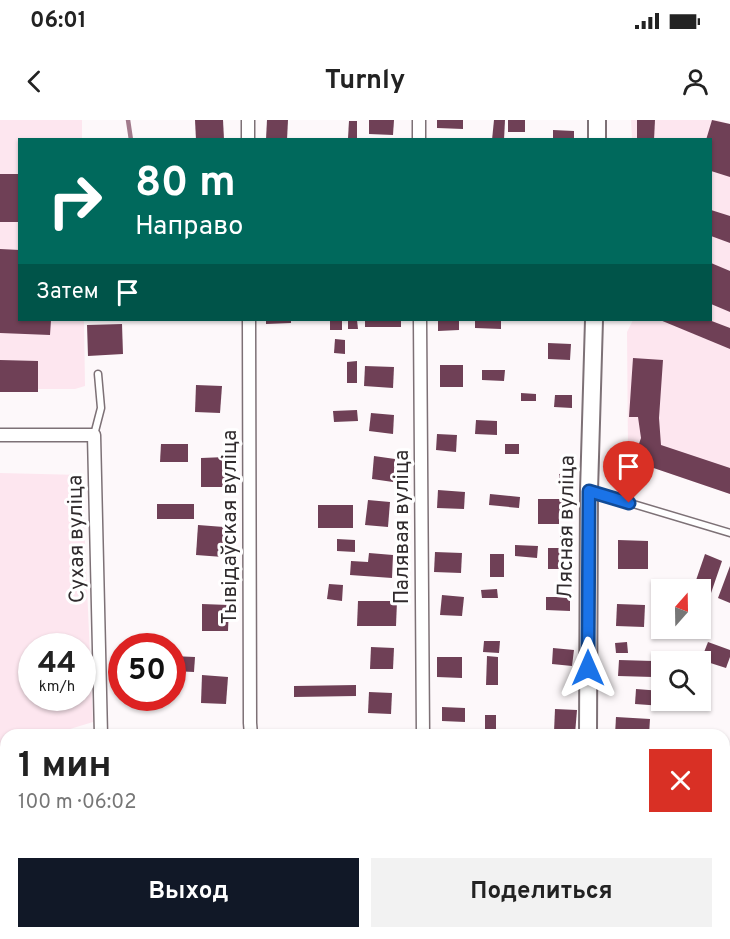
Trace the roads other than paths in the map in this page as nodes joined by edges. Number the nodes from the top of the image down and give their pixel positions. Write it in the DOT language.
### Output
graph roads {
  1 [pos="248,120"];
  2 [pos="419,120"];
  3 [pos="597,120"];
  4 [pos="248,138"];
  5 [pos="419,138"];
  6 [pos="597,138"];
  7 [pos="249,321"];
  8 [pos="420,321"];
  9 [pos="594,321"];
  10 [pos="98,374"];
  11 [pos="0,435"];
  12 [pos="94,435"];
  13 [pos="589,491"];
  14 [pos="730,533"];
  15 [pos="101,729"];
  16 [pos="250,729"];
  17 [pos="423,729"];
  18 [pos="588,729"];
  1 -- 4 [label="street"];
  2 -- 5 [label="street"];
  3 -- 6 [label="main road"];
  7 -- 16 [label="street, Тывідаўская вуліца"];
  8 -- 17 [label="street, Палявая вуліца"];
  9 -- 13 [label="main road, Лясная вуліца"];
  10 -- 12 [label="lane"];
  11 -- 12 [label="street"];
  12 -- 15 [label="street, Сухая вуліца"];
  13 -- 14 [label="lane"];
  13 -- 18 [label="main road, Лясная вуліца"];
}
